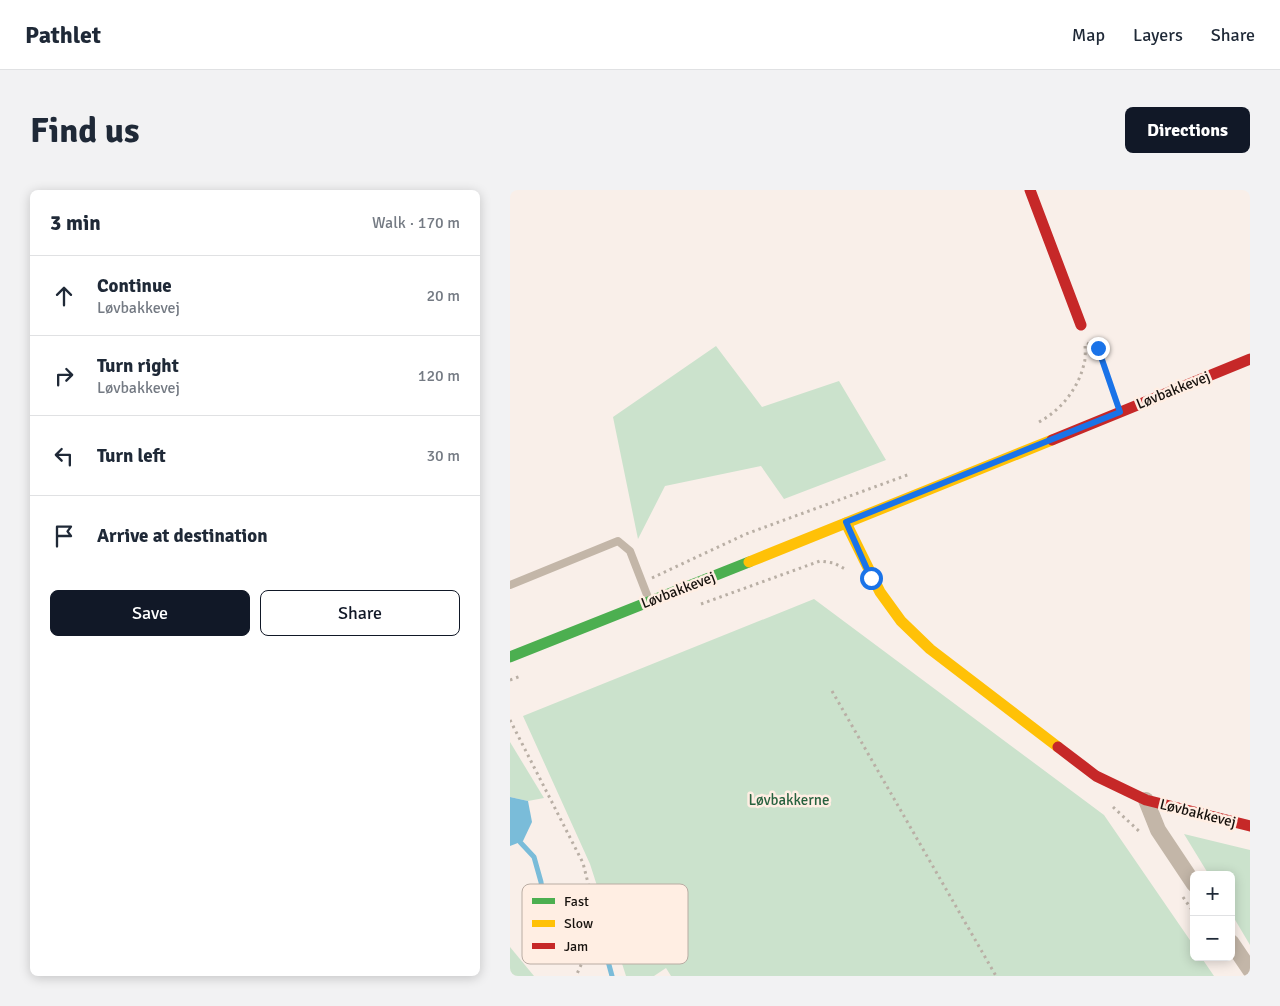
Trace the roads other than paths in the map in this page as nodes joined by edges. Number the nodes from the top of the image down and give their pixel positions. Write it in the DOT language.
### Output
graph roads {
  1 [pos="1030,190"];
  2 [pos="1081,325"];
  3 [pos="1250,359"];
  4 [pos="846,522"];
  5 [pos="510,585"];
  6 [pos="650,601"];
  7 [pos="510,656"];
  8 [pos="1146,800"];
  9 [pos="1250,826"];
  10 [pos="1188,890"];
  11 [pos="1235,948"];
  12 [pos="1250,970"];
  1 -- 2 [label="street"];
  3 -- 4 [label="street, Løvbakkevej"];
  4 -- 6 [label="street, Løvbakkevej"];
  4 -- 8 [label="street, Løvbakkevej"];
  5 -- 6 [label="lane"];
  6 -- 7 [label="street, Løvbakkevej"];
  8 -- 9 [label="street, Løvbakkevej"];
  8 -- 10 [label="street, Løvbakkevej"];
  11 -- 12 [label="street"];
}
